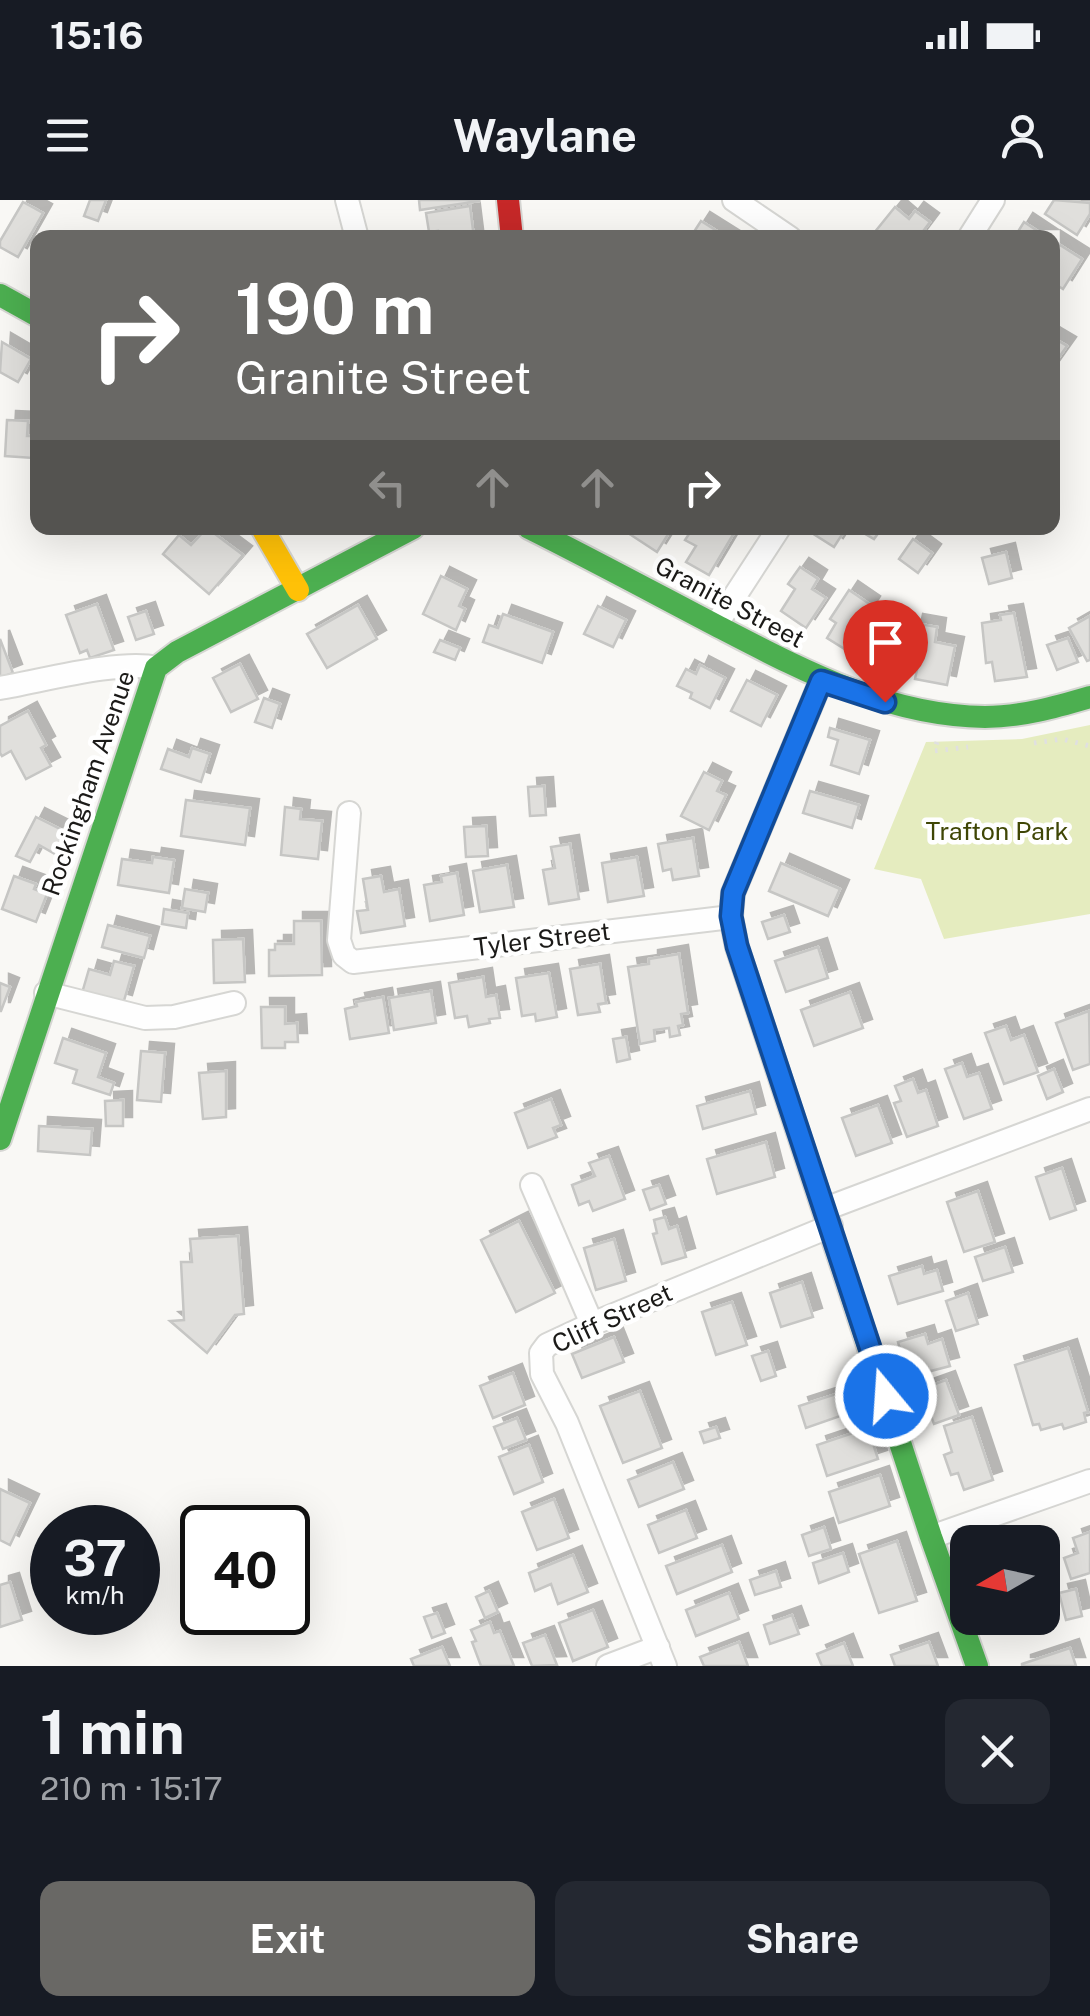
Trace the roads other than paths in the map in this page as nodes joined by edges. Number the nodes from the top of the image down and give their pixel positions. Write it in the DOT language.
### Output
graph roads {
  1 [pos="347,200"];
  2 [pos="508,200"];
  3 [pos="734,200"];
  4 [pos="993,200"];
  5 [pos="356,230"];
  6 [pos="511,230"];
  7 [pos="778,230"];
  8 [pos="974,230"];
  9 [pos="0,295"];
  10 [pos="30,312"];
  11 [pos="266,535"];
  12 [pos="400,535"];
  13 [pos="543,535"];
  14 [pos="774,535"];
  15 [pos="298,590"];
  16 [pos="716,625"];
  17 [pos="156,668"];
  18 [pos="821,681"];
  19 [pos="0,688"];
  20 [pos="1090,697"];
  21 [pos="349,813"];
  22 [pos="731,916"];
  23 [pos="46,993"];
  24 [pos="234,1002"];
  25 [pos="1090,1109"];
  26 [pos="0,1139"];
  27 [pos="532,1185"];
  28 [pos="828,1218"];
  29 [pos="592,1324"];
  30 [pos="1090,1481"];
  31 [pos="931,1538"];
  32 [pos="661,1657"];
  33 [pos="608,1666"];
  34 [pos="978,1666"];
  1 -- 5 [label="street"];
  2 -- 6 [label="street"];
  3 -- 7 [label="street"];
  4 -- 8 [label="street"];
  9 -- 10 [label="street"];
  11 -- 15 [label="street"];
  12 -- 15 [label="street, Rockingham Avenue"];
  13 -- 16 [label="street, Granite Street"];
  14 -- 16 [label="street"];
  15 -- 17 [label="street, Rockingham Avenue"];
  16 -- 18 [label="street, Granite Street"];
  17 -- 19 [label="street"];
  17 -- 23 [label="street, Rockingham Avenue"];
  18 -- 20 [label="street, Granite Street"];
  18 -- 22 [label="street"];
  21 -- 22 [label="street, Tyler Street"];
  22 -- 28 [label="street"];
  23 -- 24 [label="street"];
  23 -- 26 [label="street, Rockingham Avenue"];
  25 -- 28 [label="street, Cliff Street"];
  27 -- 29 [label="street"];
  28 -- 29 [label="street, Cliff Street"];
  28 -- 31 [label="street"];
  29 -- 32 [label="street, Cliff Street"];
  30 -- 31 [label="street"];
  31 -- 34 [label="street"];
  32 -- 33 [label="street"];
}
